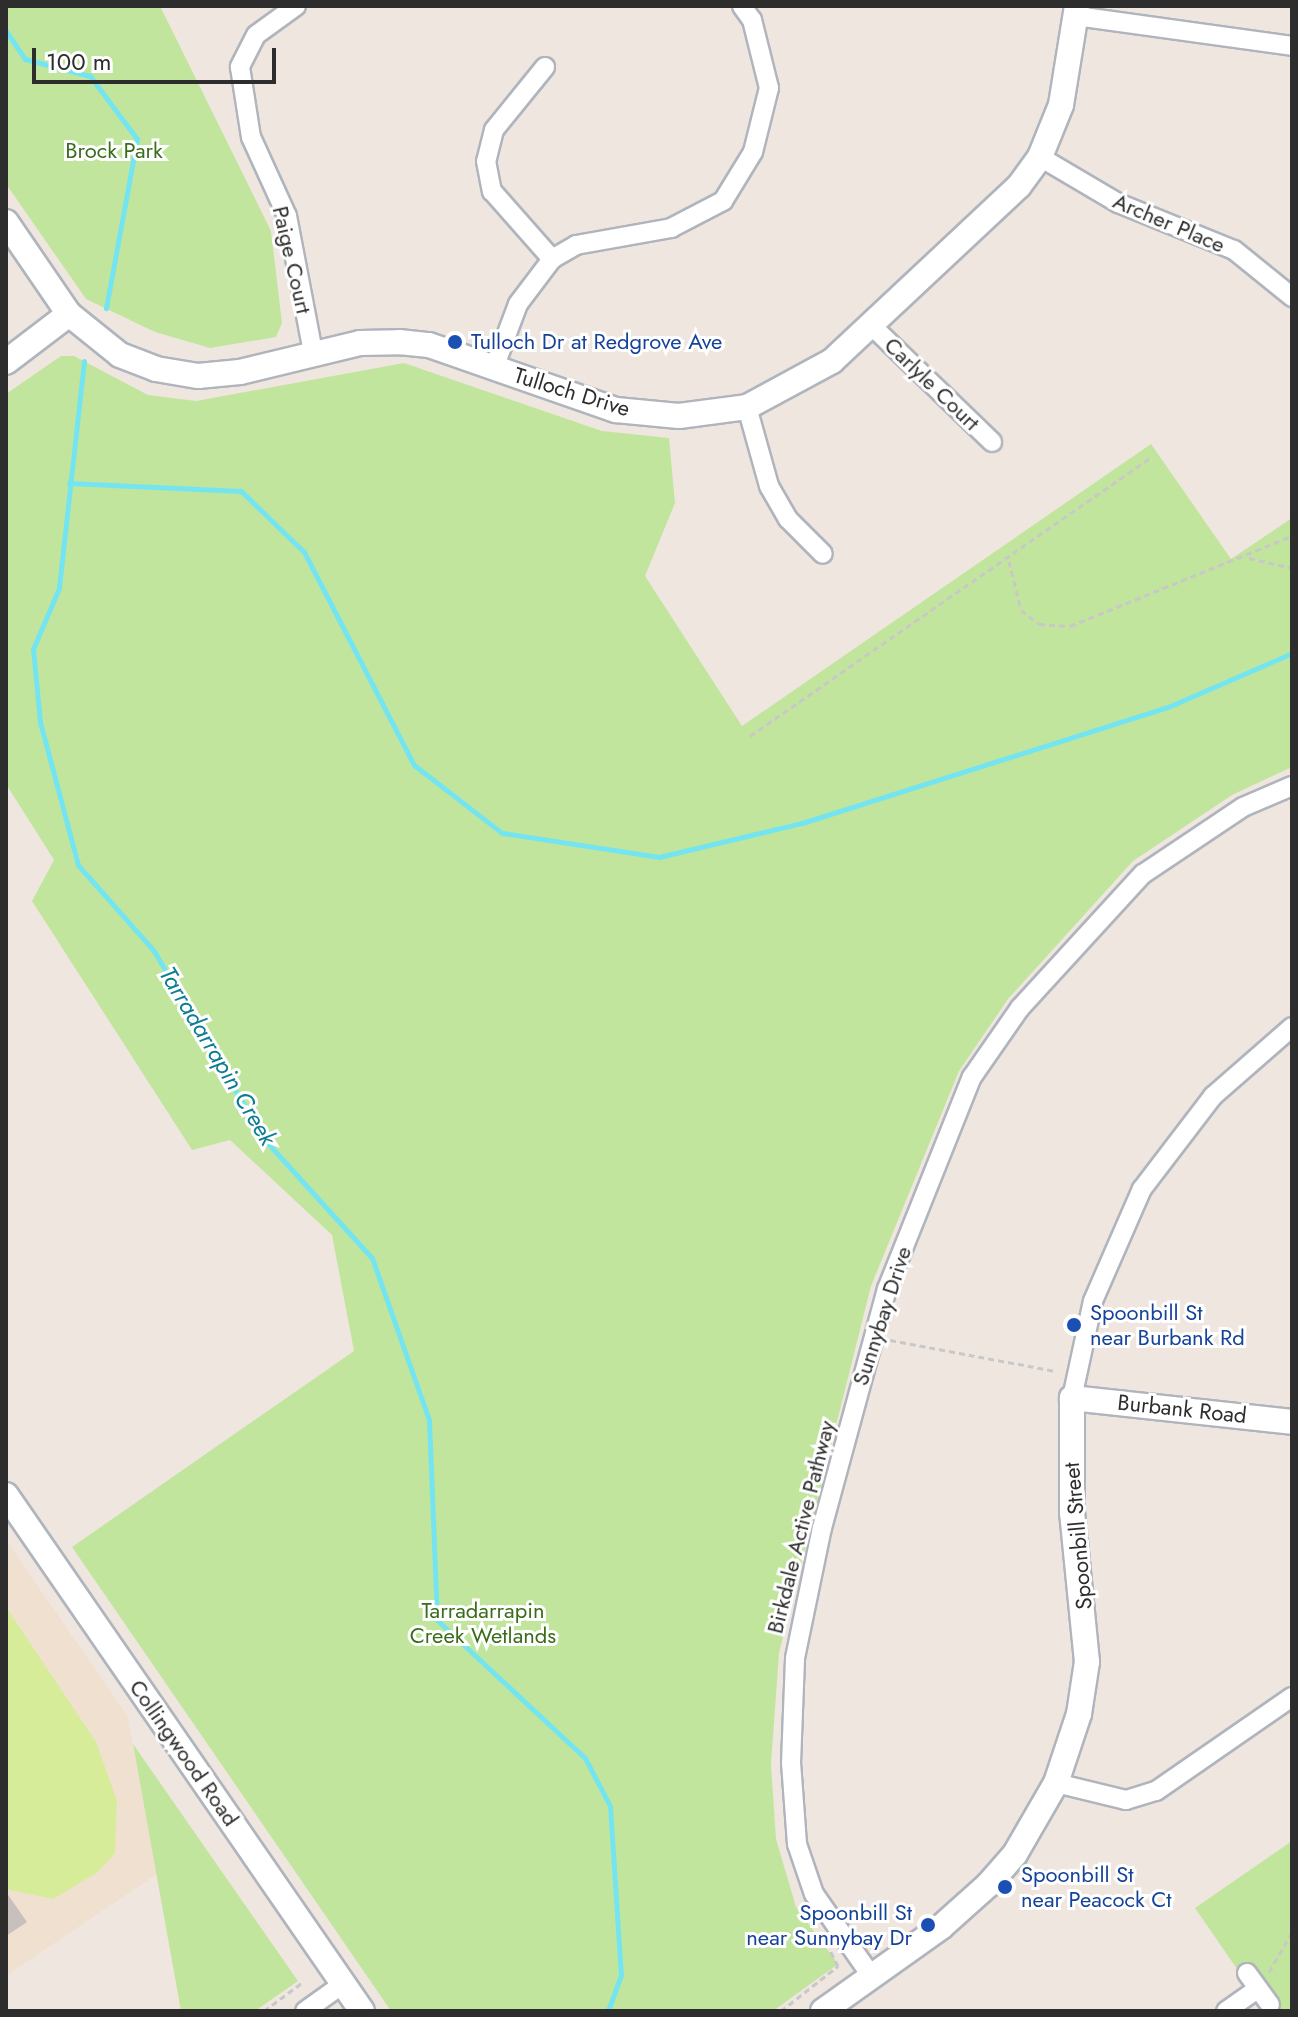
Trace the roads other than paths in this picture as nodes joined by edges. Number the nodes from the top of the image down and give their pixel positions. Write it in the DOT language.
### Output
graph roads {
  1 [pos="296,6"];
  2 [pos="742,6"];
  3 [pos="1077,11"];
  4 [pos="1292,46"];
  5 [pos="545,67"];
  6 [pos="1040,157"];
  7 [pos="6,222"];
  8 [pos="552,259"];
  9 [pos="1292,297"];
  10 [pos="69,314"];
  11 [pos="872,326"];
  12 [pos="313,352"];
  13 [pos="6,362"];
  14 [pos="494,368"];
  15 [pos="747,407"];
  16 [pos="992,442"];
  17 [pos="823,554"];
  18 [pos="1292,786"];
  19 [pos="1292,1027"];
  20 [pos="1072,1398"];
  21 [pos="1292,1422"];
  22 [pos="6,1495"];
  23 [pos="1292,1697"];
  24 [pos="1056,1783"];
  25 [pos="872,1977"];
  26 [pos="343,1984"];
  27 [pos="1270,2005"];
  28 [pos="305,2011"];
  29 [pos="362,2011"];
  30 [pos="823,2011"];
  31 [pos="1226,2011"];
  1 -- 12 [label="street, Paige Court"];
  2 -- 8 [label="street"];
  3 -- 4 [label="street"];
  3 -- 6 [label="street, Tulloch Drive"];
  5 -- 8 [label="street"];
  6 -- 9 [label="street, Archer Place"];
  6 -- 11 [label="street, Tulloch Drive"];
  7 -- 10 [label="street, Tulloch Drive"];
  8 -- 14 [label="street"];
  10 -- 12 [label="street, Tulloch Drive"];
  10 -- 13 [label="street"];
  11 -- 15 [label="street, Tulloch Drive"];
  11 -- 16 [label="street, Carlyle Court"];
  12 -- 14 [label="street, Tulloch Drive"];
  14 -- 15 [label="street, Tulloch Drive"];
  15 -- 17 [label="street"];
  18 -- 25 [label="street, Sunnybay Drive"];
  19 -- 20 [label="street, Spoonbill Street"];
  20 -- 21 [label="street, Burbank Road"];
  20 -- 24 [label="street, Spoonbill Street"];
  22 -- 26 [label="street, Collingwood Road"];
  23 -- 24 [label="street"];
  24 -- 25 [label="street, Spoonbill Street"];
  25 -- 30 [label="street, Spoonbill Street"];
  26 -- 28 [label="street"];
  26 -- 29 [label="street, Collingwood Road"];
  27 -- 31 [label="street"];
}
